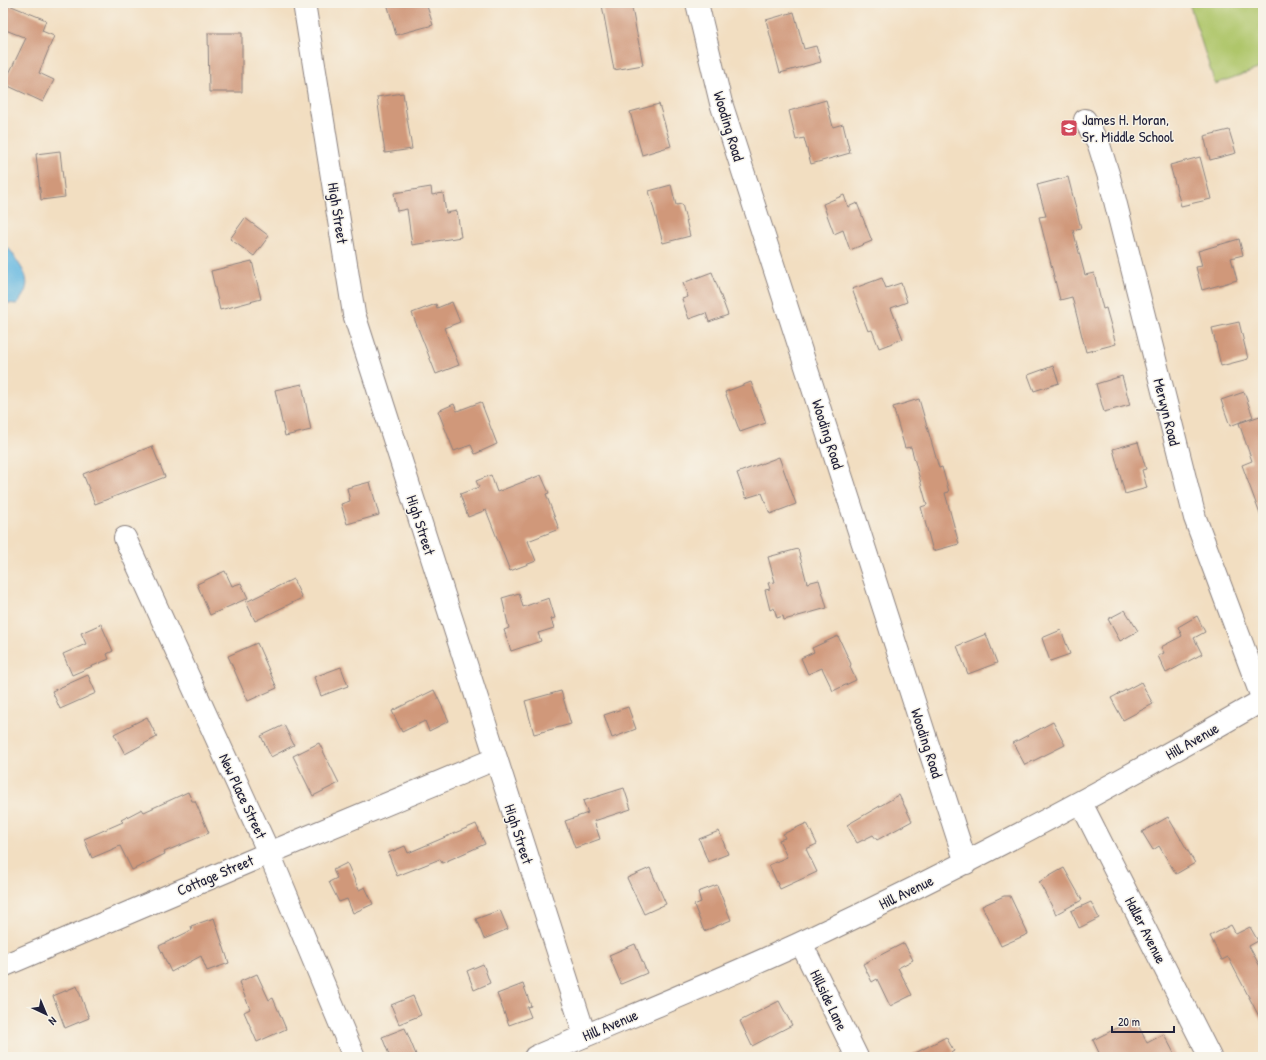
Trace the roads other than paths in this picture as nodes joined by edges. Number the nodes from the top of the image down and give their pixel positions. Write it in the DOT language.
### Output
graph roads {
  1 [pos="304,3"];
  2 [pos="697,3"];
  3 [pos="1086,120"];
  4 [pos="125,538"];
  5 [pos="1263,700"];
  6 [pos="495,759"];
  7 [pos="1081,803"];
  8 [pos="269,853"];
  9 [pos="966,863"];
  10 [pos="801,943"];
  11 [pos="3,966"];
  12 [pos="585,1036"];
  13 [pos="354,1057"];
  14 [pos="536,1057"];
  15 [pos="857,1057"];
  16 [pos="1210,1057"];
  1 -- 6 [label="street, High Street"];
  2 -- 9 [label="street, Wooding Road"];
  3 -- 5 [label="street, Merwyn Road"];
  4 -- 8 [label="street, New Place Street"];
  5 -- 7 [label="street, Hill Avenue"];
  6 -- 8 [label="street, Cottage Street"];
  6 -- 12 [label="street, High Street"];
  7 -- 9 [label="street, Hill Avenue"];
  7 -- 16 [label="street, Haller Avenue"];
  8 -- 11 [label="street, Cottage Street"];
  8 -- 13 [label="street, New Place Street"];
  9 -- 10 [label="street, Hill Avenue"];
  10 -- 12 [label="street, Hill Avenue"];
  10 -- 15 [label="street, Hillside Lane"];
  12 -- 14 [label="street, Hill Avenue"];
}
